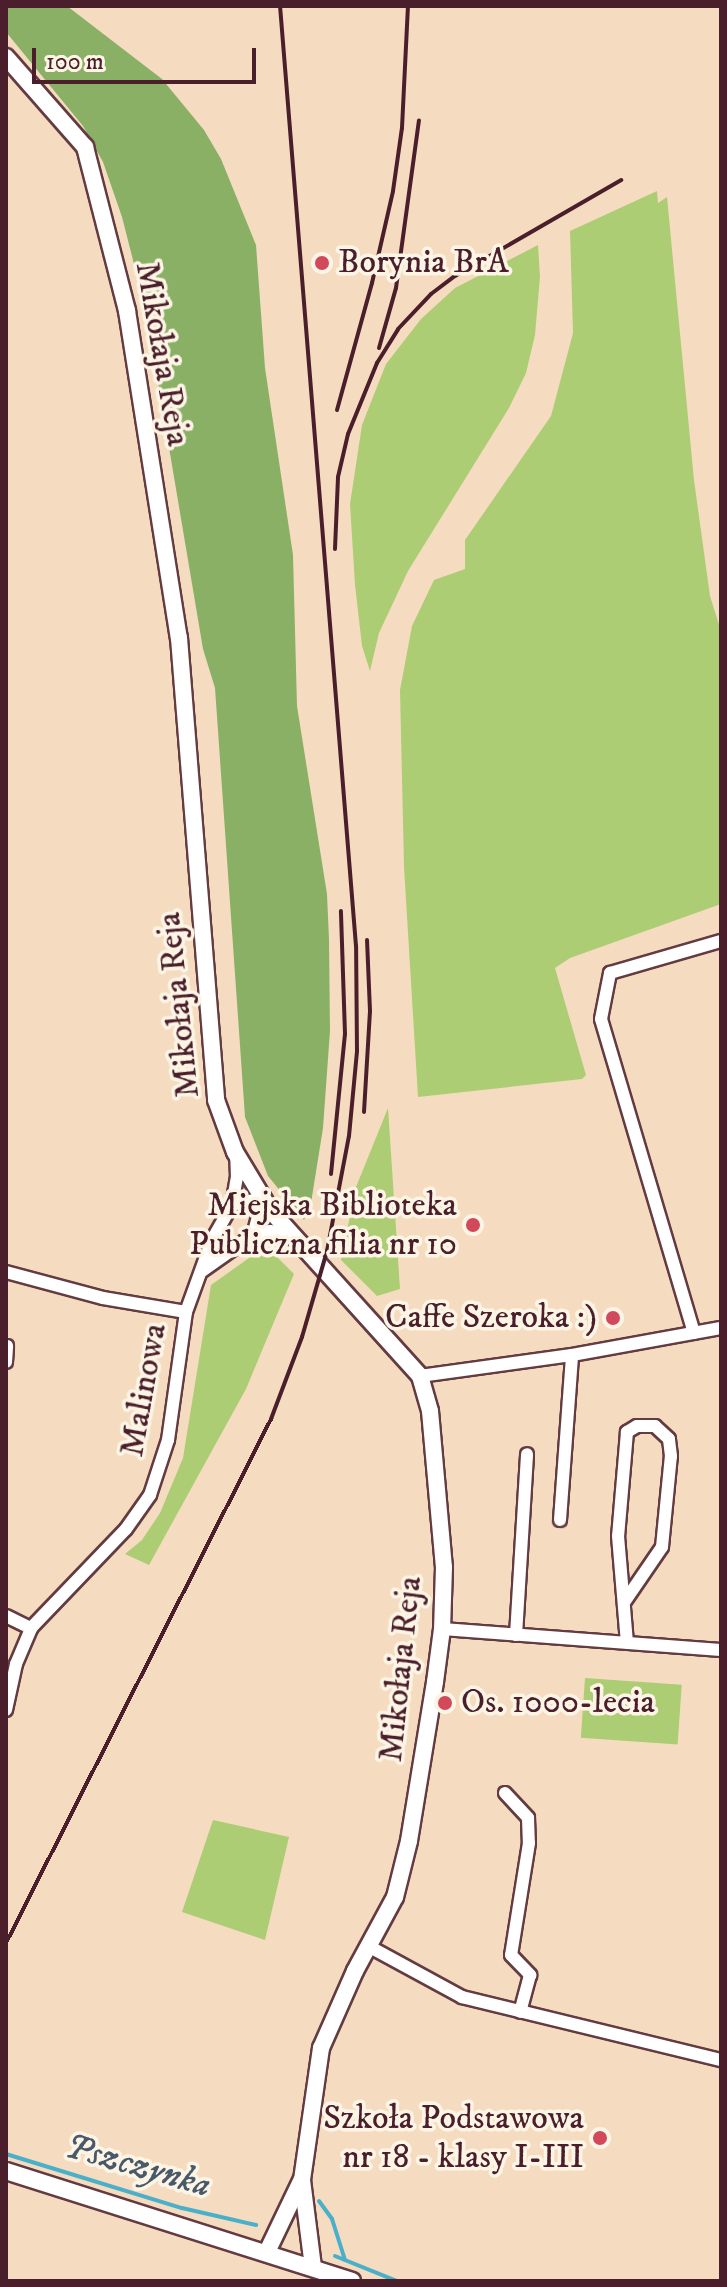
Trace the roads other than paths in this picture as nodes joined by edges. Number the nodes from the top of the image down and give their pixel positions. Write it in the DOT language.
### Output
graph roads {
  1 [pos="6,57"];
  2 [pos="721,941"];
  3 [pos="235,1152"];
  4 [pos="263,1198"];
  5 [pos="232,1205"];
  6 [pos="288,1234"];
  7 [pos="253,1235"];
  8 [pos="202,1271"];
  9 [pos="6,1272"];
  10 [pos="186,1312"];
  11 [pos="721,1328"];
  12 [pos="694,1333"];
  13 [pos="7,1346"];
  14 [pos="572,1355"];
  15 [pos="6,1362"];
  16 [pos="420,1376"];
  17 [pos="527,1454"];
  18 [pos="560,1520"];
  19 [pos="625,1601"];
  20 [pos="6,1616"];
  21 [pos="31,1628"];
  22 [pos="442,1629"];
  23 [pos="516,1635"];
  24 [pos="627,1643"];
  25 [pos="721,1650"];
  26 [pos="6,1710"];
  27 [pos="505,1793"];
  28 [pos="370,1947"];
  29 [pos="520,2012"];
  30 [pos="721,2060"];
  31 [pos="6,2171"];
  32 [pos="302,2180"];
  33 [pos="267,2252"];
  34 [pos="313,2267"];
  35 [pos="352,2281"];
  1 -- 3 [label="street, Mikołaja Reja"];
  2 -- 12 [label="street"];
  3 -- 4 [label="street, Mikołaja Reja"];
  3 -- 5 [label="street"];
  4 -- 5 [label="street"];
  4 -- 6 [label="street, Mikołaja Reja"];
  4 -- 7 [label="street"];
  5 -- 8 [label="street, Malinowa"];
  6 -- 7 [label="street"];
  6 -- 16 [label="street, Mikołaja Reja"];
  7 -- 8 [label="street"];
  8 -- 10 [label="street, Malinowa"];
  9 -- 10 [label="street"];
  10 -- 21 [label="street, Malinowa"];
  11 -- 12 [label="street"];
  12 -- 14 [label="street"];
  13 -- 15 [label="street"];
  14 -- 16 [label="street"];
  14 -- 18 [label="street"];
  16 -- 22 [label="street, Mikołaja Reja"];
  17 -- 23 [label="street"];
  19 -- 19 [label="street"];
  19 -- 24 [label="street"];
  20 -- 21 [label="street"];
  21 -- 26 [label="street, Malinowa"];
  22 -- 23 [label="street"];
  22 -- 28 [label="street, Mikołaja Reja"];
  23 -- 24 [label="street"];
  24 -- 25 [label="street"];
  27 -- 29 [label="street"];
  28 -- 29 [label="street"];
  28 -- 32 [label="street, Mikołaja Reja"];
  29 -- 30 [label="street"];
  31 -- 33 [label="street"];
  32 -- 33 [label="street, Mikołaja Reja"];
  32 -- 34 [label="street, Mikołaja Reja"];
  33 -- 34 [label="street"];
  34 -- 35 [label="street"];
}
